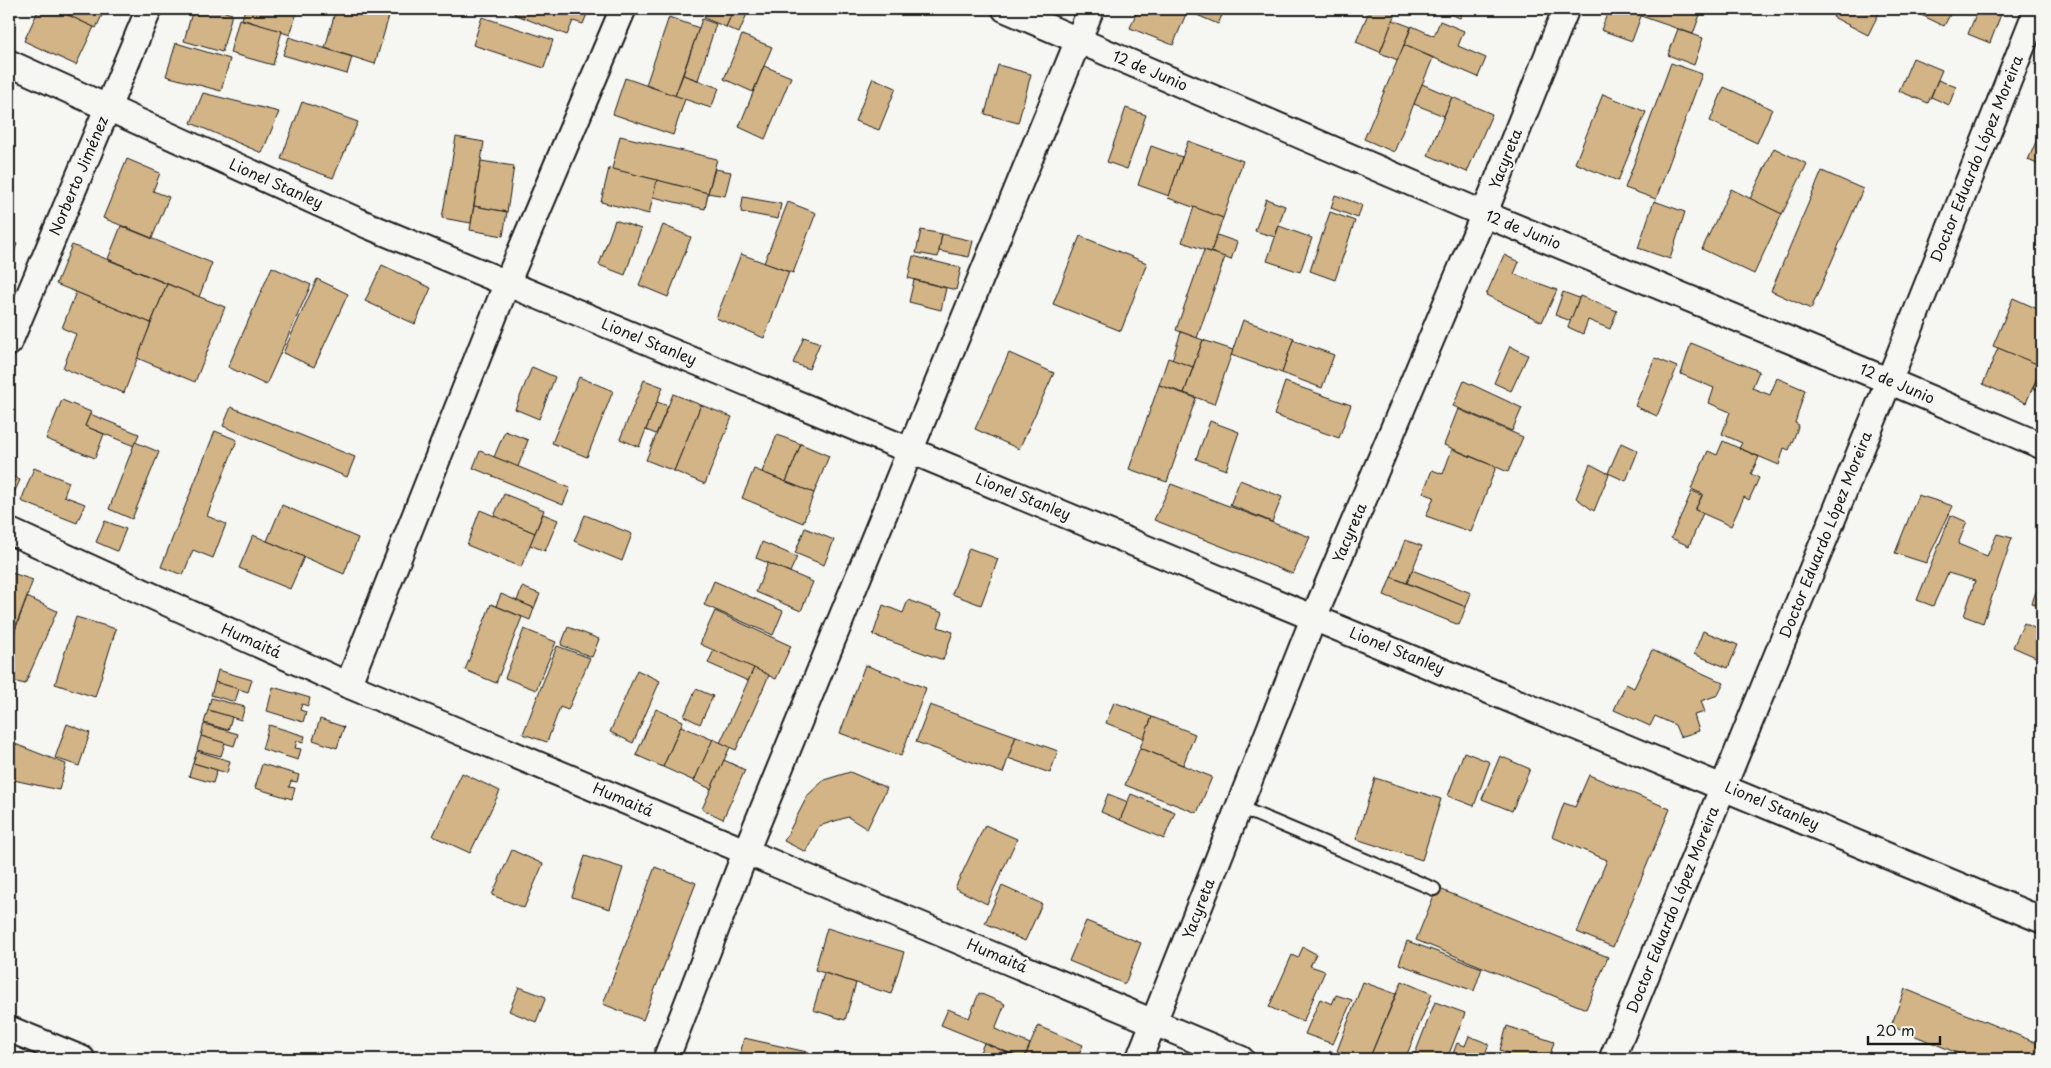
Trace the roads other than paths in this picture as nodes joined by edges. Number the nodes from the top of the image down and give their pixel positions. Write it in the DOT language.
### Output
graph roads {
  1 [pos="149,9"];
  2 [pos="623,9"];
  3 [pos="1005,9"];
  4 [pos="1091,9"];
  5 [pos="1566,9"];
  6 [pos="2037,9"];
  7 [pos="1078,40"];
  8 [pos="9,63"];
  9 [pos="107,107"];
  10 [pos="1484,214"];
  11 [pos="507,283"];
  12 [pos="9,343"];
  13 [pos="1889,381"];
  14 [pos="2042,446"];
  15 [pos="911,450"];
  16 [pos="9,531"];
  17 [pos="1314,617"];
  18 [pos="348,685"];
  19 [pos="1723,786"];
  20 [pos="1239,807"];
  21 [pos="746,851"];
  22 [pos="1434,889"];
  23 [pos="2042,920"];
  24 [pos="1155,1022"];
  25 [pos="9,1029"];
  26 [pos="74,1058"];
  27 [pos="666,1059"];
  28 [pos="1140,1059"];
  29 [pos="1241,1059"];
  30 [pos="1612,1059"];
  1 -- 9 [label="street, Norberto Jiménez"];
  2 -- 11 [label="street"];
  3 -- 7 [label="street, 12 de Junio"];
  4 -- 7 [label="street"];
  5 -- 10 [label="street, Yacyreta"];
  6 -- 13 [label="street, Doctor Eduardo López Moreira"];
  7 -- 10 [label="street, 12 de Junio"];
  7 -- 15 [label="street"];
  8 -- 9 [label="street, Lionel Stanley"];
  9 -- 11 [label="street, Lionel Stanley"];
  9 -- 12 [label="street, Norberto Jiménez"];
  10 -- 13 [label="street, 12 de Junio"];
  10 -- 17 [label="street, Yacyreta"];
  11 -- 15 [label="street, Lionel Stanley"];
  11 -- 18 [label="street"];
  13 -- 14 [label="street, 12 de Junio"];
  13 -- 19 [label="street, Doctor Eduardo López Moreira"];
  15 -- 17 [label="street, Lionel Stanley"];
  15 -- 21 [label="street"];
  16 -- 18 [label="street, Humaitá"];
  17 -- 19 [label="street, Lionel Stanley"];
  17 -- 20 [label="street, Yacyreta"];
  18 -- 21 [label="street, Humaitá"];
  19 -- 23 [label="street, Lionel Stanley"];
  19 -- 30 [label="street, Doctor Eduardo López Moreira"];
  20 -- 22 [label="lane"];
  20 -- 24 [label="street, Yacyreta"];
  21 -- 24 [label="street, Humaitá"];
  21 -- 27 [label="street"];
  24 -- 28 [label="street, Yacyreta"];
  24 -- 29 [label="street, Humaitá"];
  25 -- 26 [label="street"];
}
